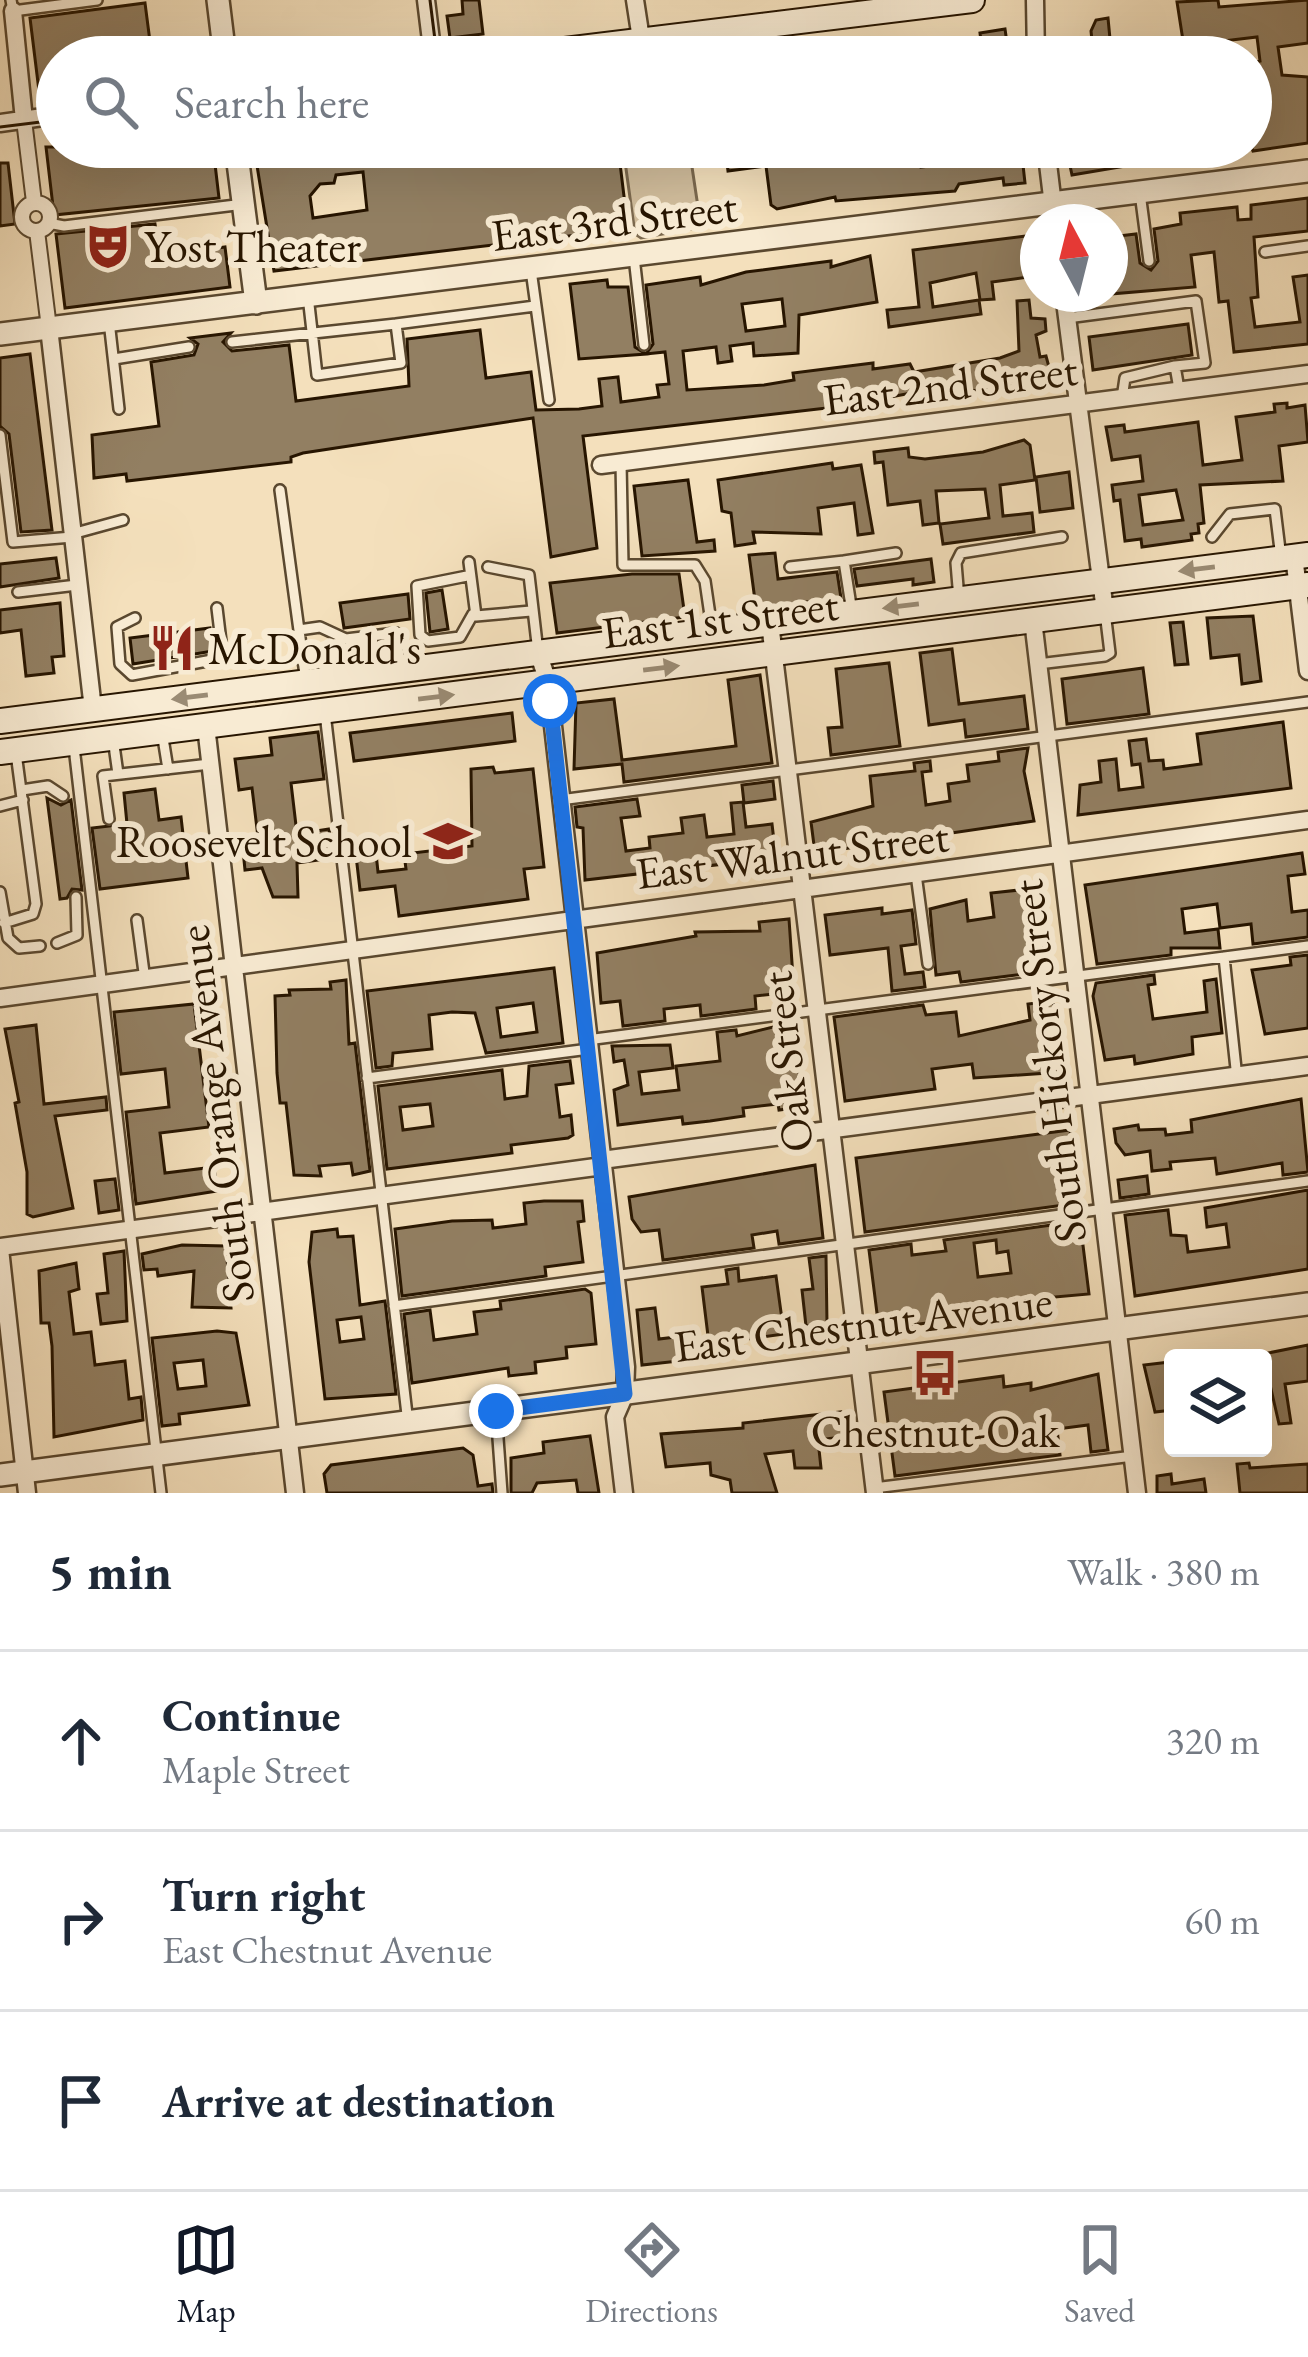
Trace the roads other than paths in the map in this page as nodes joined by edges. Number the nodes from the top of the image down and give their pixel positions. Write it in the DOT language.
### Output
graph roads {
  1 [pos="97,0"];
  2 [pos="218,0"];
  3 [pos="426,0"];
  4 [pos="635,0"];
  5 [pos="1036,0"];
  6 [pos="962,1"];
  7 [pos="12,6"];
  8 [pos="841,7"];
  9 [pos="222,36"];
  10 [pos="430,36"];
  11 [pos="636,36"];
  12 [pos="689,36"];
  13 [pos="1034,36"];
  14 [pos="36,118"];
  15 [pos="24,119"];
  16 [pos="0,123"];
  17 [pos="239,168"];
  18 [pos="1049,168"];
  19 [pos="1308,171"];
  20 [pos="1140,193"];
  21 [pos="34,202"];
  22 [pos="244,204"];
  23 [pos="1053,204"];
  24 [pos="1093,204"];
  25 [pos="1020,217"];
  26 [pos="43,227"];
  27 [pos="1308,246"];
  28 [pos="1265,252"];
  29 [pos="634,257"];
  30 [pos="1149,261"];
  31 [pos="531,270"];
  32 [pos="308,296"];
  33 [pos="256,303"];
  34 [pos="535,306"];
  35 [pos="1066,312"];
  36 [pos="1067,318"];
  37 [pos="109,321"];
  38 [pos="396,324"];
  39 [pos="49,328"];
  40 [pos="0,334"];
  41 [pos="313,334"];
  42 [pos="232,342"];
  43 [pos="644,345"];
  44 [pos="188,347"];
  45 [pos="113,359"];
  46 [pos="1175,366"];
  47 [pos="1308,374"];
  48 [pos="1179,391"];
  49 [pos="1122,398"];
  50 [pos="549,400"];
  51 [pos="1078,404"];
  52 [pos="119,409"];
  53 [pos="0,435"];
  54 [pos="621,463"];
  55 [pos="601,465"];
  56 [pos="280,490"];
  57 [pos="123,520"];
  58 [pos="72,536"];
  59 [pos="1062,537"];
  60 [pos="1212,537"];
  61 [pos="896,553"];
  62 [pos="1294,556"];
  63 [pos="844,561"];
  64 [pos="469,562"];
  65 [pos="488,567"];
  66 [pos="790,567"];
  67 [pos="467,575"];
  68 [pos="1101,581"];
  69 [pos="77,585"];
  70 [pos="1303,586"];
  71 [pos="18,592"];
  72 [pos="959,599"];
  73 [pos="217,608"];
  74 [pos="531,610"];
  75 [pos="1105,611"];
  76 [pos="852,612"];
  77 [pos="473,614"];
  78 [pos="135,618"];
  79 [pos="1033,620"];
  80 [pos="770,623"];
  81 [pos="299,630"];
  82 [pos="712,630"];
  83 [pos="538,652"];
  84 [pos="774,653"];
  85 [pos="1038,664"];
  86 [pos="401,670"];
  87 [pos="1308,671"];
  88 [pos="306,682"];
  89 [pos="548,682"];
  90 [pos="1308,702"];
  91 [pos="94,709"];
  92 [pos="325,711"];
  93 [pos="0,721"];
  94 [pos="206,726"];
  95 [pos="162,732"];
  96 [pos="1047,736"];
  97 [pos="112,738"];
  98 [pos="74,743"];
  99 [pos="8,751"];
  100 [pos="210,764"];
  101 [pos="787,768"];
  102 [pos="168,769"];
  103 [pos="118,774"];
  104 [pos="23,795"];
  105 [pos="63,796"];
  106 [pos="560,800"];
  107 [pos="0,806"];
  108 [pos="109,819"];
  109 [pos="1308,820"];
  110 [pos="1060,856"];
  111 [pos="916,874"];
  112 [pos="801,889"];
  113 [pos="0,892"];
  114 [pos="76,897"];
  115 [pos="573,919"];
  116 [pos="137,920"];
  117 [pos="4,922"];
  118 [pos="57,944"];
  119 [pos="40,946"];
  120 [pos="1308,946"];
  121 [pos="352,952"];
  122 [pos="1225,957"];
  123 [pos="928,964"];
  124 [pos="234,968"];
  125 [pos="1076,976"];
  126 [pos="145,980"];
  127 [pos="102,985"];
  128 [pos="0,998"];
  129 [pos="816,1010"];
  130 [pos="588,1044"];
  131 [pos="1308,1066"];
  132 [pos="367,1078"];
  133 [pos="1237,1078"];
  134 [pos="1089,1098"];
  135 [pos="831,1132"];
  136 [pos="602,1163"];
  137 [pos="1308,1181"];
  138 [pos="381,1196"];
  139 [pos="1103,1210"];
  140 [pos="262,1212"];
  141 [pos="130,1230"];
  142 [pos="845,1245"];
  143 [pos="0,1248"];
  144 [pos="616,1277"];
  145 [pos="1308,1304"];
  146 [pos="394,1306"];
  147 [pos="1117,1330"];
  148 [pos="859,1362"];
  149 [pos="625,1394"];
  150 [pos="496,1411"];
  151 [pos="408,1423"];
  152 [pos="289,1439"];
  153 [pos="157,1456"];
  154 [pos="1132,1456"];
  155 [pos="0,1475"];
  156 [pos="25,1483"];
  157 [pos="874,1491"];
  158 [pos="161,1493"];
  159 [pos="295,1493"];
  160 [pos="502,1493"];
  161 [pos="624,1493"];
  162 [pos="1137,1493"];
  1 -- 7 [label="lane"];
  2 -- 9 [label="street"];
  3 -- 10 [label="street"];
  4 -- 11 [label="street"];
  5 -- 13 [label="street"];
  6 -- 8 [label="main road"];
  7 -- 15 [label="street"];
  8 -- 12 [label="main road"];
  14 -- 15 [label="street"];
  15 -- 16 [label="street"];
  15 -- 21 [label="street"];
  17 -- 22 [label="street"];
  18 -- 23 [label="street"];
  19 -- 20 [label="street, East 3rd Street"];
  20 -- 24 [label="street, East 3rd Street"];
  20 -- 30 [label="lane"];
  21 -- 26 [label="street"];
  21 -- 26 [label="street"];
  22 -- 26 [label="lane"];
  22 -- 33 [label="street"];
  25 -- 29 [label="street, East 3rd Street"];
  26 -- 39 [label="street"];
  27 -- 28 [label="lane"];
  29 -- 31 [label="street, East 3rd Street"];
  29 -- 43 [label="lane"];
  31 -- 32 [label="street, East 3rd Street"];
  31 -- 34 [label="lane"];
  32 -- 33 [label="street, East 3rd Street"];
  32 -- 41 [label="lane"];
  33 -- 37 [label="street, East 3rd Street"];
  34 -- 38 [label="lane"];
  34 -- 50 [label="lane"];
  35 -- 36 [label="street"];
  36 -- 46 [label="lane"];
  36 -- 51 [label="street"];
  37 -- 39 [label="street, East 3rd Street"];
  37 -- 45 [label="lane"];
  38 -- 41 [label="lane"];
  38 -- 41 [label="lane"];
  39 -- 40 [label="street, East 3rd Street"];
  39 -- 58 [label="street"];
  41 -- 42 [label="lane"];
  44 -- 45 [label="lane"];
  45 -- 52 [label="lane"];
  46 -- 48 [label="lane"];
  46 -- 49 [label="lane"];
  47 -- 48 [label="street, East 2nd Street"];
  48 -- 49 [label="street, East 2nd Street"];
  49 -- 51 [label="street, East 2nd Street"];
  51 -- 54 [label="street, East 2nd Street"];
  51 -- 68 [label="street"];
  53 -- 58 [label="lane"];
  54 -- 55 [label="street, East 2nd Street"];
  54 -- 82 [label="lane"];
  56 -- 81 [label="lane"];
  57 -- 58 [label="lane"];
  58 -- 69 [label="street"];
  59 -- 72 [label="lane"];
  60 -- 62 [label="lane"];
  61 -- 63 [label="lane"];
  62 -- 68 [label="main road, East 1st Street, one-way"];
  62 -- 70 [label="street"];
  63 -- 66 [label="lane"];
  63 -- 76 [label="lane"];
  64 -- 67 [label="lane"];
  65 -- 74 [label="lane"];
  67 -- 77 [label="lane"];
  67 -- 77 [label="lane"];
  68 -- 72 [label="main road, East 1st Street"];
  68 -- 75 [label="street"];
  69 -- 71 [label="lane"];
  69 -- 91 [label="street"];
  70 -- 75 [label="main road, East 1st Street"];
  70 -- 87 [label="street"];
  72 -- 76 [label="main road, East 1st Street, one-way"];
  73 -- 78 [label="lane"];
  74 -- 77 [label="lane"];
  74 -- 83 [label="lane"];
  75 -- 79 [label="main road, East 1st Street"];
  75 -- 85 [label="lane"];
  76 -- 80 [label="main road, East 1st Street"];
  79 -- 84 [label="main road, East 1st Street"];
  79 -- 85 [label="street, South Hickory Street"];
  80 -- 82 [label="main road, East 1st Street"];
  80 -- 84 [label="street, Oak Street"];
  81 -- 86 [label="lane"];
  81 -- 88 [label="lane"];
  82 -- 83 [label="main road, East 1st Street"];
  83 -- 86 [label="main road, East 1st Street"];
  83 -- 89 [label="street"];
  89 -- 84 [label="main road, East 1st Street, one-way"];
  84 -- 101 [label="street, Oak Street"];
  85 -- 96 [label="street, South Hickory Street"];
  86 -- 88 [label="main road, East 1st Street"];
  88 -- 91 [label="main road, East 1st Street, one-way"];
  92 -- 89 [label="main road, East 1st Street, one-way"];
  89 -- 106 [label="street"];
  90 -- 96 [label="lane"];
  91 -- 93 [label="main road, East 1st Street"];
  92 -- 94 [label="main road, East 1st Street"];
  92 -- 121 [label="lane"];
  94 -- 95 [label="main road, East 1st Street"];
  94 -- 100 [label="street, South Orange Avenue"];
  95 -- 97 [label="main road, East 1st Street"];
  95 -- 102 [label="lane"];
  96 -- 101 [label="lane"];
  96 -- 110 [label="street, South Hickory Street"];
  97 -- 98 [label="main road, East 1st Street"];
  97 -- 103 [label="lane"];
  98 -- 99 [label="main road, East 1st Street"];
  98 -- 127 [label="lane"];
  99 -- 104 [label="lane"];
  100 -- 102 [label="lane"];
  100 -- 124 [label="street, South Orange Avenue"];
  101 -- 106 [label="lane"];
  101 -- 112 [label="street, Oak Street"];
  102 -- 103 [label="lane"];
  103 -- 108 [label="lane"];
  104 -- 105 [label="lane"];
  104 -- 107 [label="lane"];
  104 -- 117 [label="lane"];
  106 -- 115 [label="street"];
  109 -- 110 [label="street, East Walnut Street"];
  110 -- 111 [label="street, East Walnut Street"];
  110 -- 125 [label="street, South Hickory Street"];
  111 -- 112 [label="street, East Walnut Street"];
  111 -- 123 [label="lane"];
  112 -- 115 [label="street, East Walnut Street"];
  112 -- 129 [label="street, Oak Street"];
  113 -- 117 [label="lane"];
  114 -- 118 [label="lane"];
  115 -- 121 [label="street, East Walnut Street"];
  115 -- 130 [label="street"];
  116 -- 126 [label="lane"];
  117 -- 119 [label="lane"];
  120 -- 122 [label="lane"];
  121 -- 124 [label="street, East Walnut Street"];
  121 -- 132 [label="lane"];
  122 -- 125 [label="lane"];
  122 -- 133 [label="lane"];
  124 -- 126 [label="street, East Walnut Street"];
  124 -- 140 [label="street, South Orange Avenue"];
  125 -- 129 [label="lane"];
  125 -- 134 [label="street, South Hickory Street"];
  126 -- 127 [label="street, East Walnut Street"];
  127 -- 128 [label="street, East Walnut Street"];
  127 -- 141 [label="lane"];
  129 -- 130 [label="lane"];
  129 -- 135 [label="street, Oak Street"];
  130 -- 132 [label="lane"];
  130 -- 136 [label="street"];
  131 -- 133 [label="street"];
  132 -- 138 [label="lane"];
  133 -- 134 [label="street"];
  134 -- 135 [label="street"];
  134 -- 139 [label="street, South Hickory Street"];
  135 -- 136 [label="street"];
  135 -- 142 [label="street, Oak Street"];
  136 -- 138 [label="street"];
  136 -- 144 [label="street"];
  137 -- 139 [label="lane"];
  138 -- 140 [label="street"];
  138 -- 146 [label="lane"];
  139 -- 142 [label="lane"];
  139 -- 147 [label="street, South Hickory Street"];
  140 -- 141 [label="street"];
  140 -- 152 [label="street, South Orange Avenue"];
  141 -- 143 [label="street"];
  141 -- 153 [label="lane"];
  142 -- 144 [label="lane"];
  142 -- 148 [label="street, Oak Street"];
  143 -- 156 [label="street"];
  144 -- 146 [label="lane"];
  144 -- 149 [label="street"];
  145 -- 147 [label="street, East Chestnut Avenue"];
  146 -- 151 [label="lane"];
  147 -- 148 [label="street, East Chestnut Avenue"];
  147 -- 154 [label="street, South Hickory Street"];
  148 -- 149 [label="street, East Chestnut Avenue"];
  148 -- 157 [label="street, Oak Street"];
  149 -- 150 [label="street, East Chestnut Avenue"];
  149 -- 161 [label="street"];
  150 -- 151 [label="street, East Chestnut Avenue"];
  150 -- 160 [label="lane"];
  151 -- 152 [label="street, East Chestnut Avenue"];
  152 -- 153 [label="street, East Chestnut Avenue"];
  152 -- 159 [label="street, South Orange Avenue"];
  153 -- 156 [label="street, East Chestnut Avenue"];
  153 -- 158 [label="lane"];
  154 -- 157 [label="lane"];
  154 -- 162 [label="street, South Hickory Street"];
  155 -- 156 [label="street, East Chestnut Avenue"];
}
